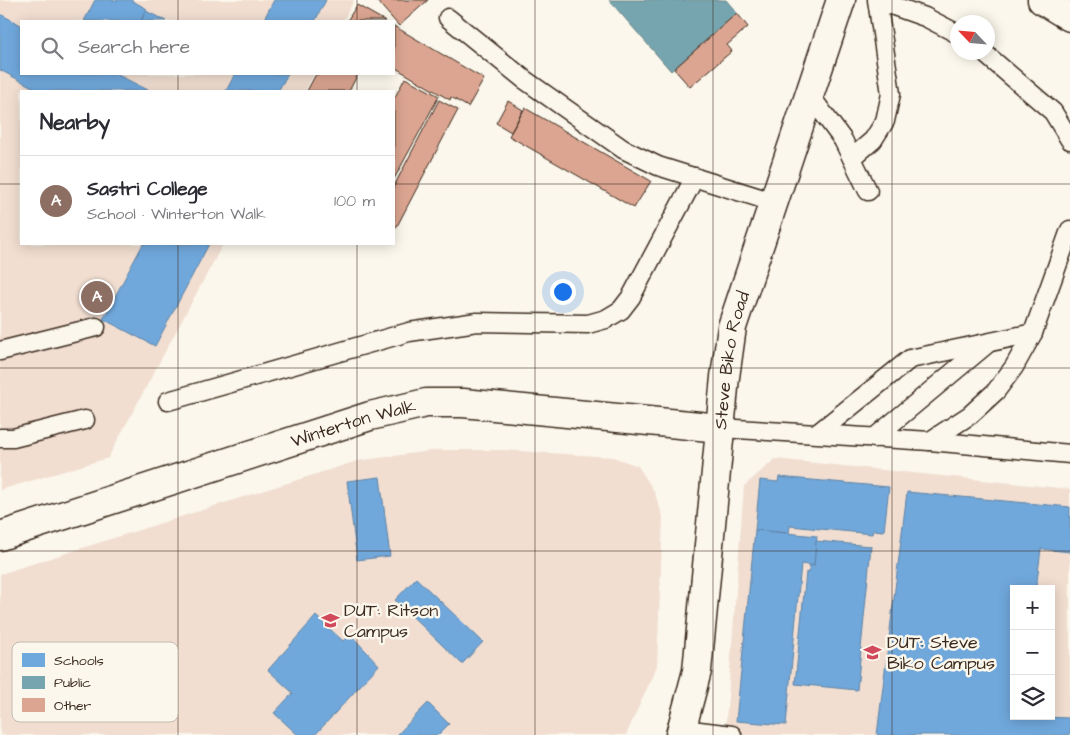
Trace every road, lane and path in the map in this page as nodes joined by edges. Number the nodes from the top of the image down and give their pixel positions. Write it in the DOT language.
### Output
graph roads {
  1 [pos="841,0"];
  2 [pos="1042,0"];
  3 [pos="1070,17"];
  4 [pos="448,18"];
  5 [pos="950,30"];
  6 [pos="992,60"];
  7 [pos="809,94"];
  8 [pos="1070,140"];
  9 [pos="852,158"];
  10 [pos="695,178"];
  11 [pos="868,191"];
  12 [pos="773,202"];
  13 [pos="1070,230"];
  14 [pos="96,327"];
  15 [pos="1033,333"];
  16 [pos="990,342"];
  17 [pos="0,351"];
  18 [pos="168,401"];
  19 [pos="85,420"];
  20 [pos="720,428"];
  21 [pos="818,433"];
  22 [pos="0,438"];
  23 [pos="874,438"];
  24 [pos="930,441"];
  25 [pos="1070,454"];
  26 [pos="0,536"];
  27 [pos="682,732"];
  28 [pos="732,735"];
  1 -- 7 [label="street, Steve Biko Road"];
  2 -- 3 [label="street"];
  4 -- 10 [label="lane"];
  5 -- 9 [label="lane"];
  6 -- 8 [label="lane"];
  7 -- 9 [label="lane"];
  7 -- 12 [label="street, Steve Biko Road"];
  9 -- 11 [label="lane"];
  10 -- 12 [label="lane"];
  10 -- 18 [label="lane"];
  12 -- 20 [label="street, Steve Biko Road"];
  13 -- 15 [label="lane"];
  14 -- 17 [label="lane"];
  15 -- 16 [label="lane"];
  15 -- 24 [label="lane"];
  16 -- 21 [label="lane"];
  16 -- 23 [label="lane"];
  19 -- 22 [label="lane"];
  20 -- 21 [label="lane"];
  20 -- 26 [label="street, Winterton Walk"];
  20 -- 27 [label="street, Steve Biko Road"];
  21 -- 23 [label="lane"];
  23 -- 24 [label="lane"];
  24 -- 25 [label="lane"];
  27 -- 28 [label="lane"];
}
